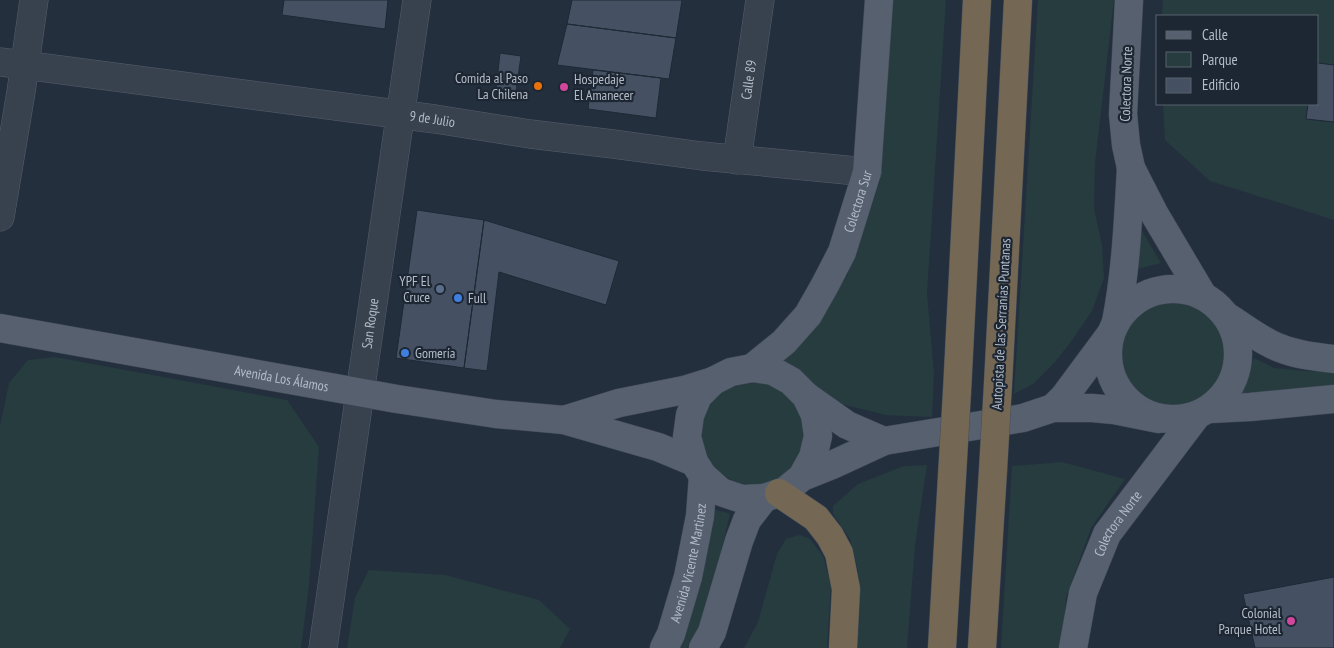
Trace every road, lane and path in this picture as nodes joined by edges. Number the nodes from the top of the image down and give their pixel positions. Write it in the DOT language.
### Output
graph roads {
  1 [pos="34,0"];
  2 [pos="417,0"];
  3 [pos="760,0"];
  4 [pos="878,0"];
  5 [pos="977,0"];
  6 [pos="1018,0"];
  7 [pos="1129,0"];
  8 [pos="13,63"];
  9 [pos="400,114"];
  10 [pos="737,160"];
  11 [pos="1131,168"];
  12 [pos="867,172"];
  13 [pos="0,217"];
  14 [pos="1203,296"];
  15 [pos="1226,316"];
  16 [pos="0,328"];
  17 [pos="1113,328"];
  18 [pos="1334,359"];
  19 [pos="752,368"];
  20 [pos="713,381"];
  21 [pos="360,392"];
  22 [pos="806,396"];
  23 [pos="1334,399"];
  24 [pos="1053,408"];
  25 [pos="1204,412"];
  26 [pos="1160,418"];
  27 [pos="564,420"];
  28 [pos="884,441"];
  29 [pos="698,469"];
  30 [pos="802,477"];
  31 [pos="772,496"];
  32 [pos="323,648"];
  33 [pos="664,648"];
  34 [pos="703,648"];
  35 [pos="843,648"];
  36 [pos="942,648"];
  37 [pos="982,648"];
  38 [pos="1073,648"];
  1 -- 8 [label="street"];
  2 -- 9 [label="street, San Roque"];
  3 -- 10 [label="street, Calle 89"];
  4 -- 12 [label="main road, Colectora Sur"];
  5 -- 36 [label="highway, bridge"];
  6 -- 37 [label="highway, Autopista de las Serranías Puntanas, bridge"];
  7 -- 11 [label="main road, Colectora Norte"];
  8 -- 9 [label="street, 9 de Julio"];
  8 -- 13 [label="street"];
  9 -- 10 [label="street, 9 de Julio"];
  9 -- 21 [label="street, San Roque"];
  10 -- 12 [label="street, 9 de Julio"];
  11 -- 14 [label="main road, Colectora Norte"];
  11 -- 17 [label="main road, Colectora Norte"];
  12 -- 19 [label="main road, Colectora Sur"];
  14 -- 15 [label="main road"];
  14 -- 17 [label="main road"];
  15 -- 18 [label="main road"];
  15 -- 25 [label="main road"];
  16 -- 21 [label="main road, Avenida Los Álamos"];
  17 -- 24 [label="main road"];
  17 -- 26 [label="main road"];
  19 -- 20 [label="main road"];
  19 -- 22 [label="main road"];
  20 -- 27 [label="main road, Avenida Los Álamos"];
  20 -- 29 [label="main road"];
  21 -- 27 [label="main road, Avenida Los Álamos"];
  21 -- 32 [label="street, San Roque"];
  22 -- 28 [label="main road"];
  22 -- 30 [label="main road"];
  23 -- 25 [label="main road"];
  24 -- 26 [label="main road"];
  24 -- 28 [label="main road"];
  25 -- 26 [label="main road"];
  25 -- 38 [label="main road, Colectora Norte"];
  27 -- 29 [label="main road, Avenida Los Álamos"];
  28 -- 30 [label="main road"];
  29 -- 31 [label="main road"];
  29 -- 33 [label="main road, Avenida Vicente Martinez"];
  30 -- 31 [label="main road"];
  31 -- 34 [label="main road"];
  31 -- 35 [label="highway"];
}
